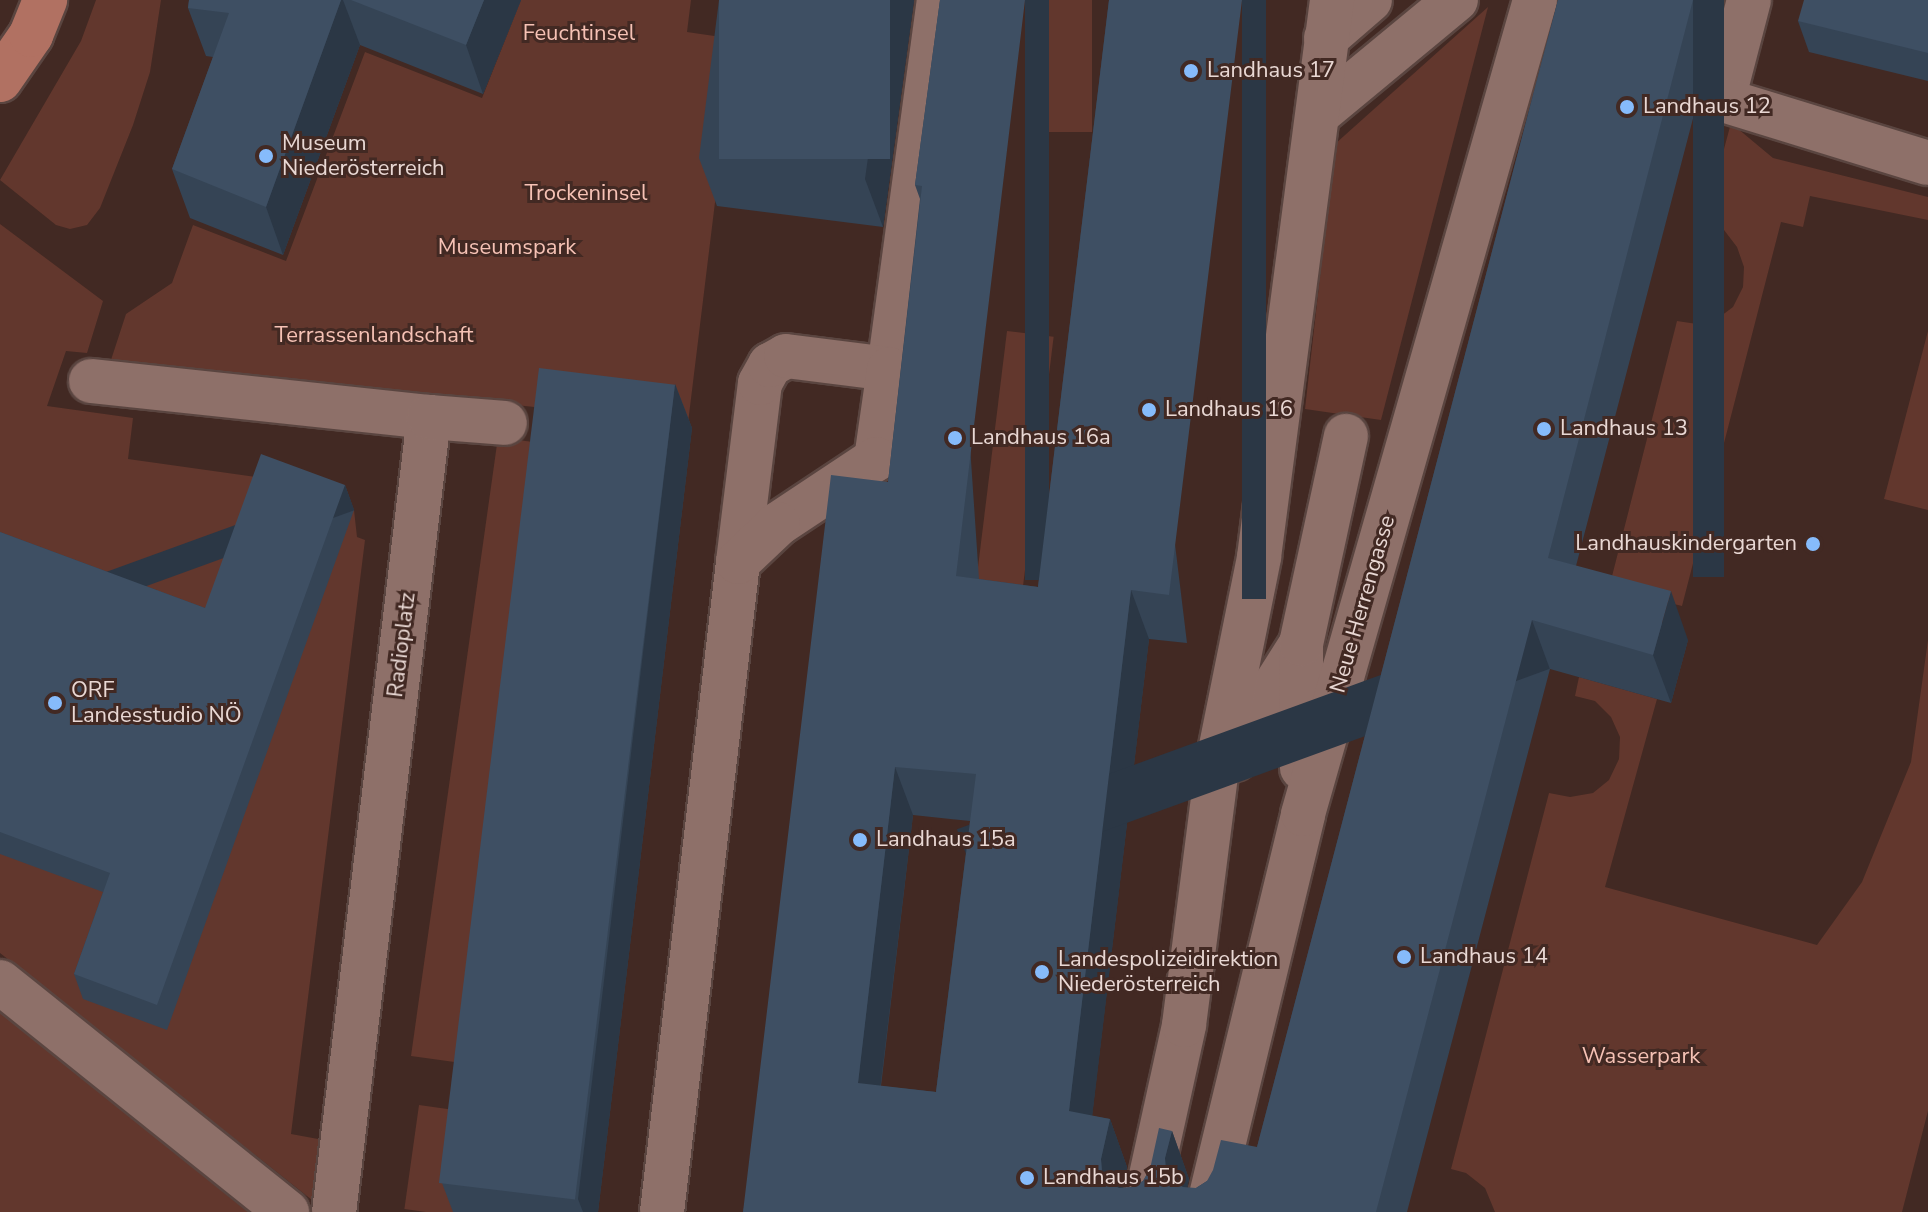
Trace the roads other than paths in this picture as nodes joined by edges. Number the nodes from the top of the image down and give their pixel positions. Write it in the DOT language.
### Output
graph roads {
  1 [pos="45,0"];
  2 [pos="939,0"];
  3 [pos="1370,0"];
  4 [pos="1456,0"];
  5 [pos="1535,0"];
  6 [pos="1749,0"];
  7 [pos="1329,19"];
  8 [pos="0,80"];
  9 [pos="1318,114"];
  10 [pos="1928,163"];
  11 [pos="889,369"];
  12 [pos="91,381"];
  13 [pos="429,417"];
  14 [pos="505,423"];
  15 [pos="1346,436"];
  16 [pos="738,562"];
  17 [pos="1301,644"];
  18 [pos="1211,808"];
  19 [pos="1303,814"];
  20 [pos="0,982"];
  21 [pos="287,1212"];
  22 [pos="334,1212"];
  23 [pos="662,1212"];
  24 [pos="1143,1212"];
  25 [pos="1207,1212"];
  1 -- 8 [label="main road"];
  2 -- 11 [label="street"];
  3 -- 7 [label="street"];
  4 -- 9 [label="street"];
  5 -- 19 [label="street, Neue Herrengasse"];
  6 -- 10 [label="street"];
  7 -- 9 [label="street"];
  9 -- 18 [label="street"];
  11 -- 16 [label="street"];
  11 -- 16 [label="street"];
  12 -- 13 [label="street"];
  13 -- 14 [label="street"];
  13 -- 22 [label="street, Radioplatz"];
  15 -- 17 [label="street"];
  16 -- 23 [label="street"];
  17 -- 18 [label="street"];
  17 -- 19 [label="street"];
  18 -- 24 [label="street"];
  19 -- 25 [label="street, Neue Herrengasse"];
  20 -- 21 [label="street"];
}
